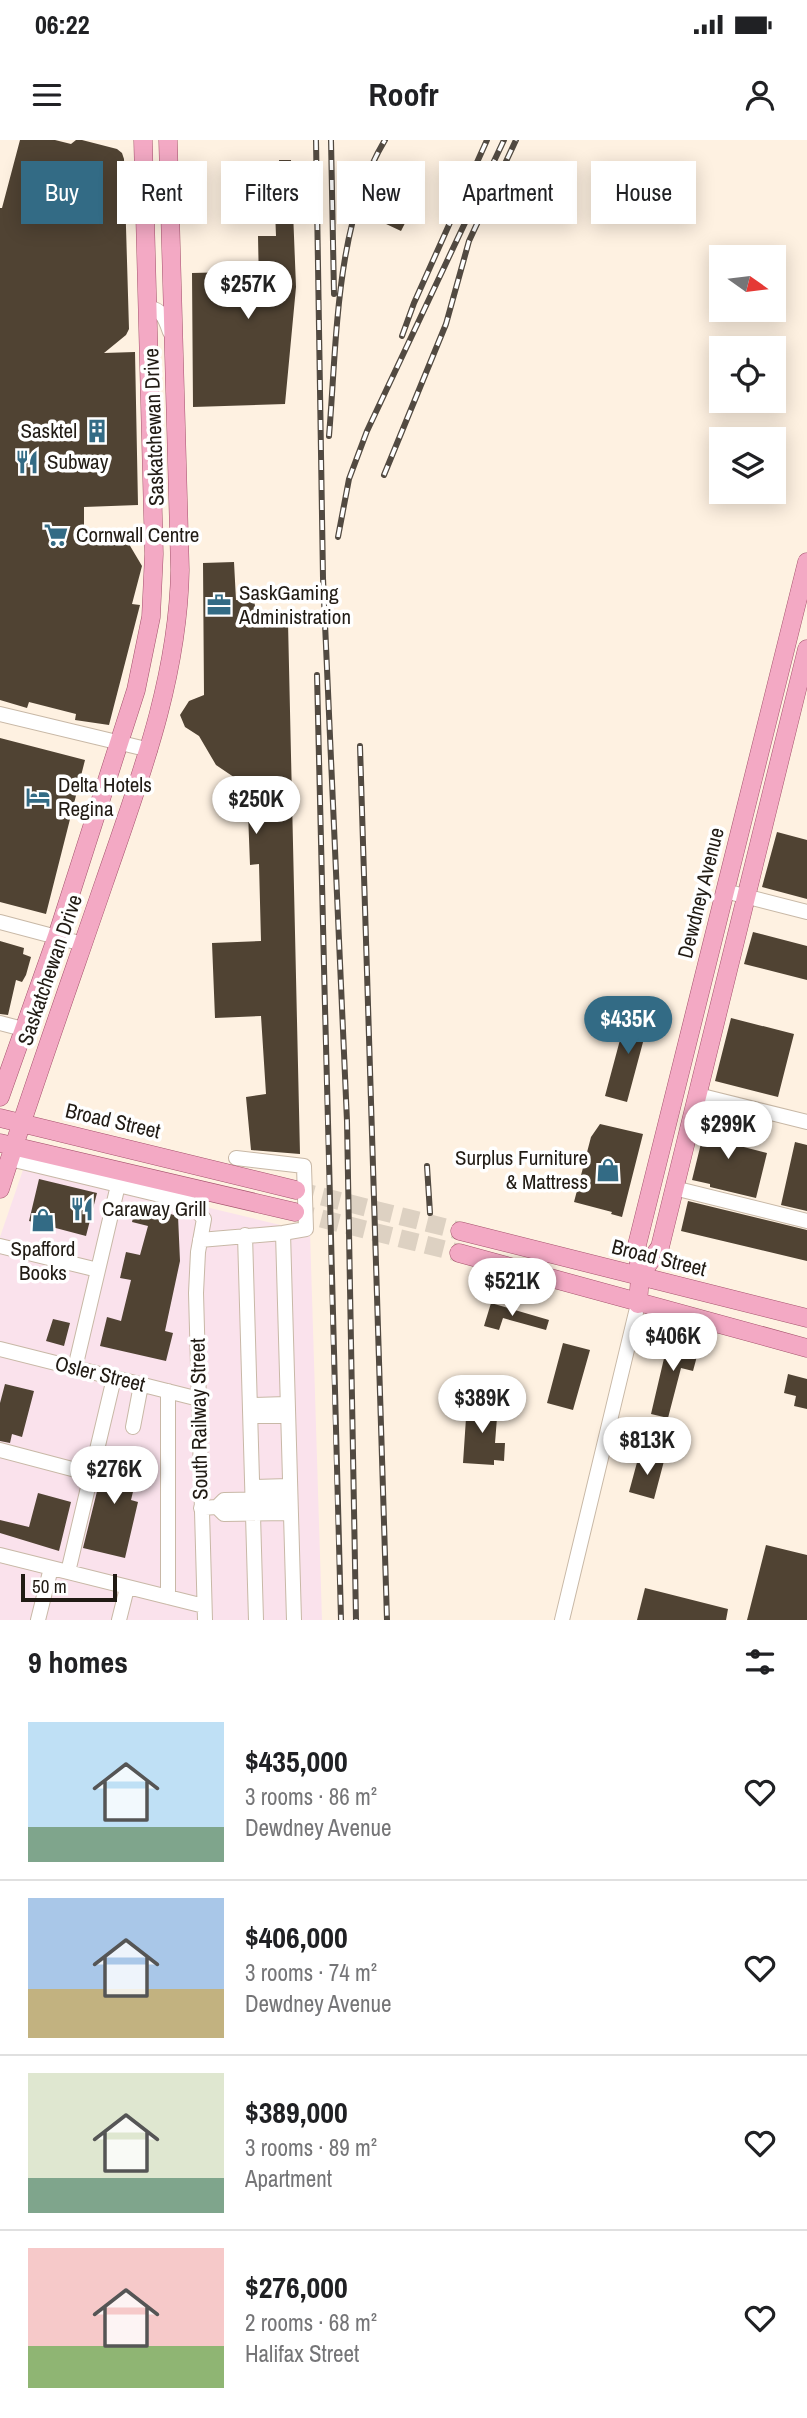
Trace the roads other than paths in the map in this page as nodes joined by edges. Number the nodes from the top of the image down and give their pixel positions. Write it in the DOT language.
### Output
graph roads {
  1 [pos="143,140"];
  2 [pos="168,140"];
  3 [pos="148,307"];
  4 [pos="174,343"];
  5 [pos="807,562"];
  6 [pos="807,649"];
  7 [pos="800,709"];
  8 [pos="0,715"];
  9 [pos="120,743"];
  10 [pos="150,750"];
  11 [pos="725,891"];
  12 [pos="746,897"];
  13 [pos="807,912"];
  14 [pos="0,922"];
  15 [pos="57,936"];
  16 [pos="83,944"];
  17 [pos="0,1023"];
  18 [pos="23,1029"];
  19 [pos="698,1095"];
  20 [pos="0,1097"];
  21 [pos="0,1118"];
  22 [pos="807,1122"];
  23 [pos="22,1123"];
  24 [pos="8,1149"];
  25 [pos="236,1158"];
  26 [pos="118,1185"];
  27 [pos="674,1188"];
  28 [pos="0,1189"];
  29 [pos="296,1190"];
  30 [pos="295,1212"];
  31 [pos="807,1221"];
  32 [pos="460,1231"];
  33 [pos="284,1233"];
  34 [pos="245,1235"];
  35 [pos="200,1240"];
  36 [pos="0,1246"];
  37 [pos="459,1253"];
  38 [pos="98,1270"];
  39 [pos="640,1276"];
  40 [pos="638,1304"];
  41 [pos="807,1318"];
  42 [pos="807,1348"];
  43 [pos="0,1349"];
  44 [pos="75,1368"];
  45 [pos="114,1378"];
  46 [pos="141,1385"];
  47 [pos="168,1391"];
  48 [pos="199,1399"];
  49 [pos="287,1410"];
  50 [pos="251,1411"];
  51 [pos="133,1427"];
  52 [pos="0,1450"];
  53 [pos="91,1474"];
  54 [pos="253,1500"];
  55 [pos="290,1500"];
  56 [pos="201,1508"];
  57 [pos="0,1555"];
  58 [pos="51,1568"];
  59 [pos="68,1572"];
  60 [pos="127,1588"];
  61 [pos="168,1597"];
  62 [pos="205,1613"];
  63 [pos="38,1620"];
  64 [pos="119,1620"];
  65 [pos="256,1620"];
  66 [pos="294,1620"];
  67 [pos="562,1620"];
  1 -- 3 [label="main road, Saskatchewan Drive"];
  2 -- 4 [label="main road, Saskatchewan Drive"];
  3 -- 4 [label="street"];
  3 -- 9 [label="main road, Saskatchewan Drive"];
  4 -- 10 [label="main road, Saskatchewan Drive"];
  5 -- 11 [label="main road, Dewdney Avenue"];
  6 -- 7 [label="main road"];
  7 -- 12 [label="main road"];
  8 -- 9 [label="street"];
  9 -- 10 [label="street"];
  9 -- 15 [label="main road, Saskatchewan Drive"];
  10 -- 16 [label="main road, Saskatchewan Drive"];
  11 -- 12 [label="street"];
  11 -- 39 [label="main road, Dewdney Avenue"];
  12 -- 13 [label="street"];
  12 -- 19 [label="main road"];
  14 -- 15 [label="street"];
  15 -- 16 [label="street"];
  15 -- 18 [label="main road, Saskatchewan Drive"];
  16 -- 23 [label="main road, Saskatchewan Drive"];
  17 -- 18 [label="street"];
  18 -- 20 [label="main road, Saskatchewan Drive"];
  19 -- 22 [label="street"];
  19 -- 27 [label="main road"];
  21 -- 23 [label="main road, Broad Street"];
  23 -- 24 [label="main road, Saskatchewan Drive"];
  23 -- 29 [label="main road, Broad Street"];
  24 -- 26 [label="street"];
  24 -- 28 [label="main road, Saskatchewan Drive"];
  24 -- 30 [label="main road"];
  25 -- 33 [label="street"];
  26 -- 35 [label="street, South Railway Street"];
  26 -- 38 [label="street"];
  27 -- 31 [label="street"];
  27 -- 39 [label="main road"];
  32 -- 39 [label="main road, Broad Street"];
  33 -- 34 [label="street"];
  33 -- 49 [label="street"];
  34 -- 35 [label="street"];
  34 -- 50 [label="street"];
  35 -- 48 [label="street, South Railway Street"];
  36 -- 38 [label="street"];
  37 -- 40 [label="main road"];
  38 -- 44 [label="street"];
  39 -- 40 [label="main road, Dewdney Avenue"];
  39 -- 41 [label="main road, Broad Street"];
  40 -- 42 [label="main road"];
  40 -- 67 [label="street, Dewdney Avenue"];
  43 -- 44 [label="street, Osler Street"];
  44 -- 45 [label="street, Osler Street"];
  45 -- 46 [label="street, Osler Street"];
  45 -- 53 [label="street"];
  46 -- 47 [label="street, Osler Street"];
  46 -- 51 [label="street"];
  47 -- 48 [label="street, Osler Street"];
  47 -- 61 [label="street"];
  48 -- 56 [label="street, South Railway Street"];
  49 -- 50 [label="street"];
  49 -- 55 [label="street"];
  50 -- 54 [label="street"];
  52 -- 53 [label="street"];
  53 -- 59 [label="street"];
  54 -- 55 [label="street"];
  54 -- 55 [label="street"];
  54 -- 56 [label="street"];
  54 -- 65 [label="street"];
  55 -- 66 [label="street"];
  56 -- 62 [label="street, South Railway Street"];
  57 -- 58 [label="street"];
  58 -- 59 [label="street"];
  58 -- 63 [label="street"];
  59 -- 60 [label="street"];
  60 -- 61 [label="street"];
  60 -- 64 [label="street"];
  61 -- 62 [label="street"];
}
